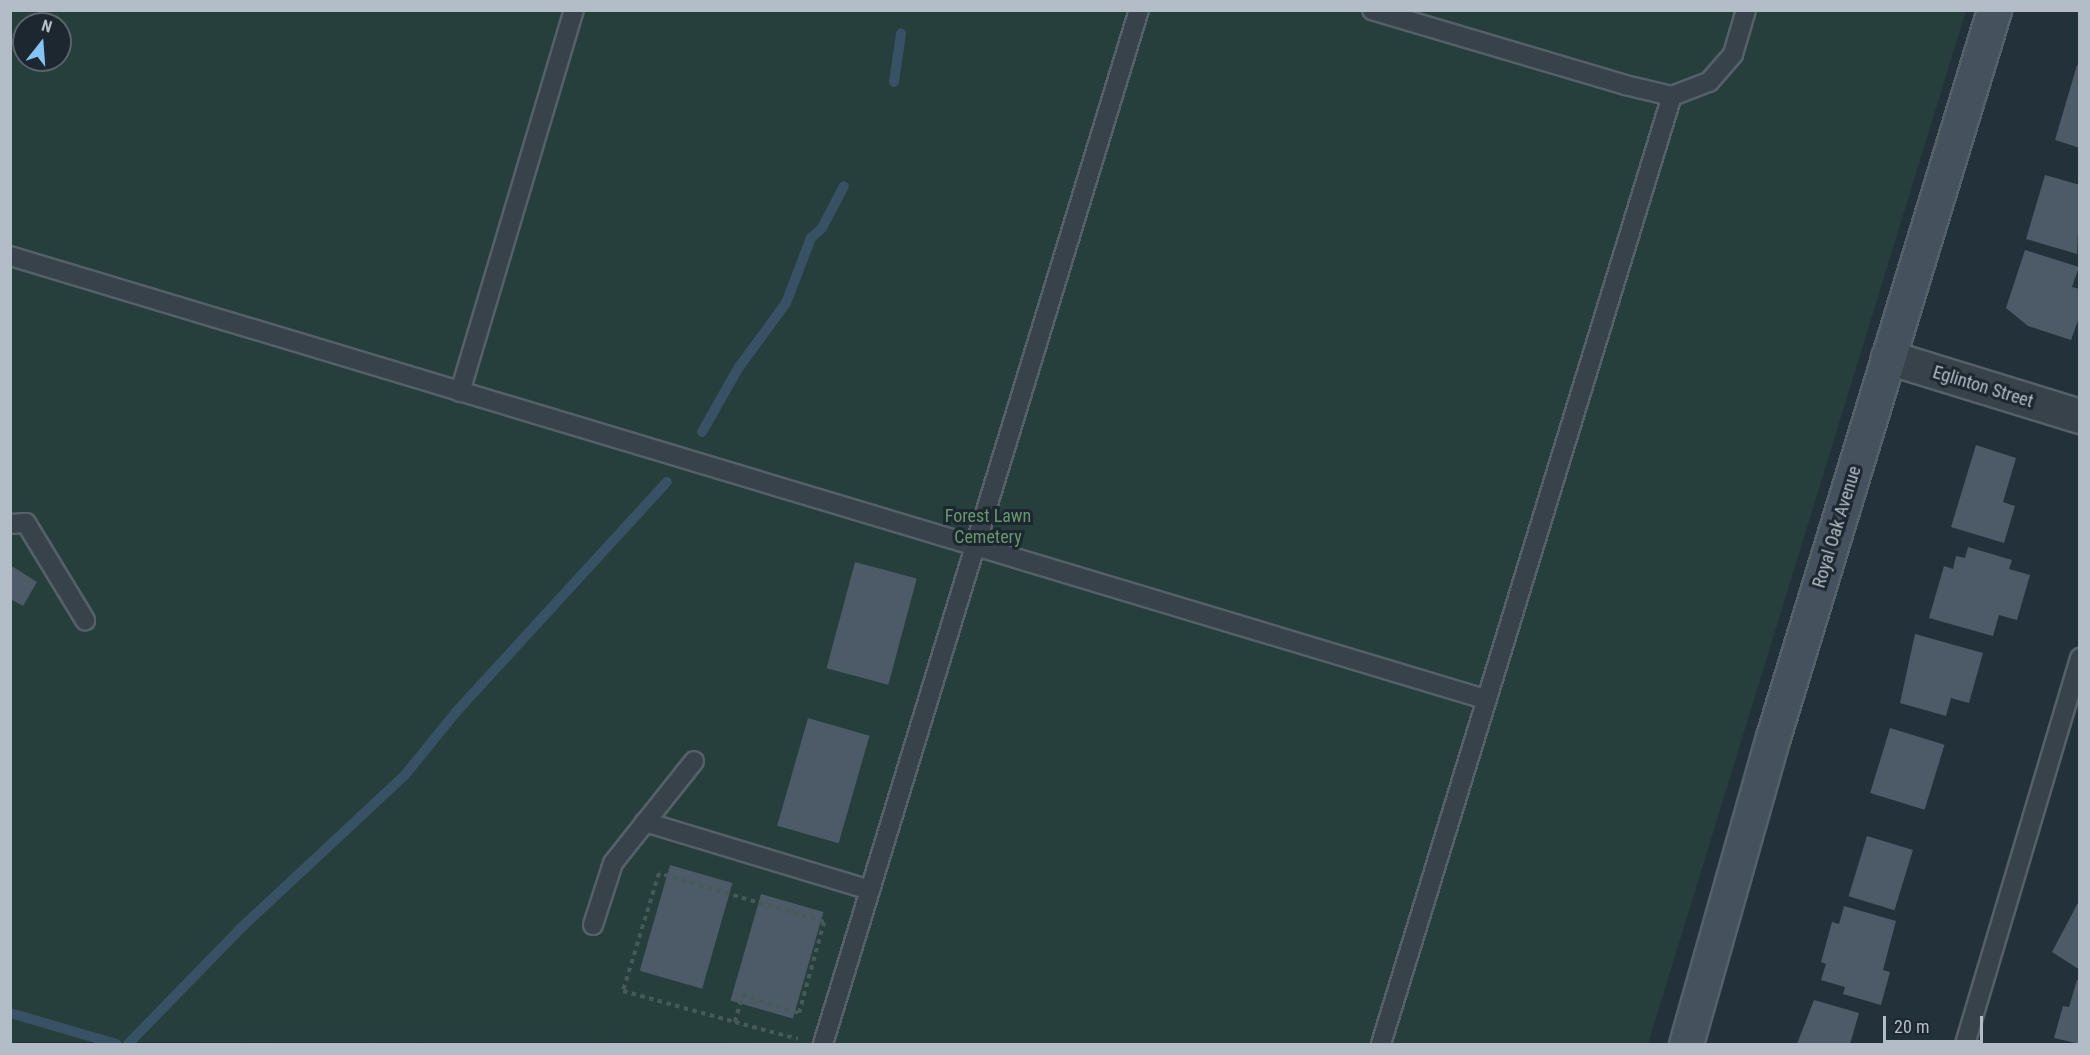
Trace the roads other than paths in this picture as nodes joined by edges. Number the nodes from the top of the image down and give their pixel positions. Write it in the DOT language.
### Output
graph roads {
  1 [pos="574,10"];
  2 [pos="1139,10"];
  3 [pos="1372,10"];
  4 [pos="1746,10"];
  5 [pos="1994,10"];
  6 [pos="1672,96"];
  7 [pos="10,255"];
  8 [pos="1888,357"];
  9 [pos="460,392"];
  10 [pos="2079,416"];
  11 [pos="10,524"];
  12 [pos="975,547"];
  13 [pos="85,620"];
  14 [pos="2079,658"];
  15 [pos="2074,694"];
  16 [pos="1485,699"];
  17 [pos="694,761"];
  18 [pos="645,822"];
  19 [pos="870,890"];
  20 [pos="593,925"];
  21 [pos="816,1043"];
  22 [pos="1381,1044"];
  23 [pos="1686,1044"];
  24 [pos="1965,1044"];
  1 -- 9 [label="lane"];
  2 -- 12 [label="lane"];
  3 -- 6 [label="lane"];
  4 -- 6 [label="lane"];
  5 -- 8 [label="street, Royal Oak Avenue"];
  6 -- 16 [label="lane"];
  7 -- 9 [label="lane"];
  8 -- 10 [label="street, Eglinton Street"];
  8 -- 23 [label="street, Royal Oak Avenue"];
  9 -- 12 [label="lane"];
  11 -- 13 [label="lane"];
  12 -- 16 [label="lane"];
  12 -- 19 [label="lane"];
  14 -- 15 [label="lane"];
  15 -- 24 [label="lane"];
  16 -- 22 [label="lane"];
  17 -- 18 [label="lane"];
  18 -- 19 [label="lane"];
  18 -- 20 [label="lane"];
  19 -- 21 [label="lane"];
}
